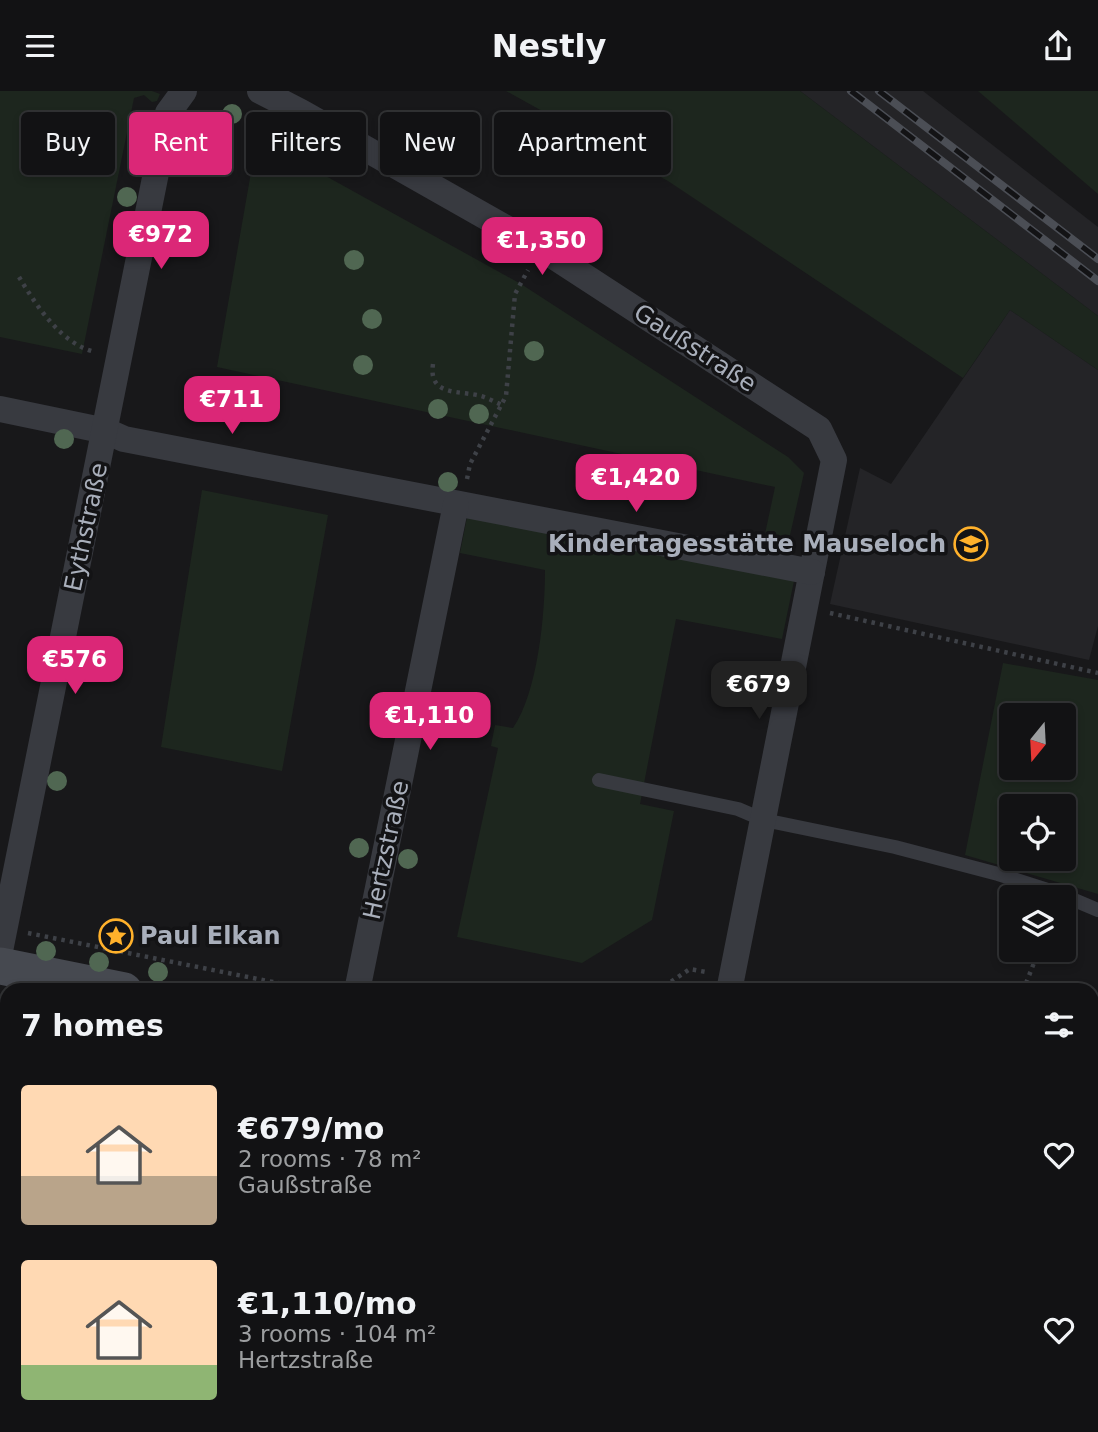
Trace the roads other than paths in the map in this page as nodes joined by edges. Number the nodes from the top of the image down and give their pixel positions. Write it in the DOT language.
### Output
graph roads {
  1 [pos="184,91"];
  2 [pos="260,91"];
  3 [pos="0,409"];
  4 [pos="106,431"];
  5 [pos="459,504"];
  6 [pos="813,572"];
  7 [pos="599,780"];
  8 [pos="764,820"];
  9 [pos="1098,909"];
  10 [pos="2,940"];
  11 [pos="0,967"];
  12 [pos="83,983"];
  13 [pos="359,983"];
  14 [pos="731,983"];
  1 -- 4 [label="street, Eythstraße"];
  2 -- 6 [label="street, Gaußstraße"];
  3 -- 4 [label="street, Eythstraße"];
  4 -- 5 [label="street, Eythstraße"];
  4 -- 10 [label="street, Eythstraße"];
  5 -- 6 [label="street"];
  5 -- 13 [label="street, Hertzstraße"];
  6 -- 8 [label="street, Gaußstraße"];
  7 -- 8 [label="lane"];
  8 -- 9 [label="lane"];
  8 -- 14 [label="street, Gaußstraße"];
  11 -- 12 [label="street"];
}
